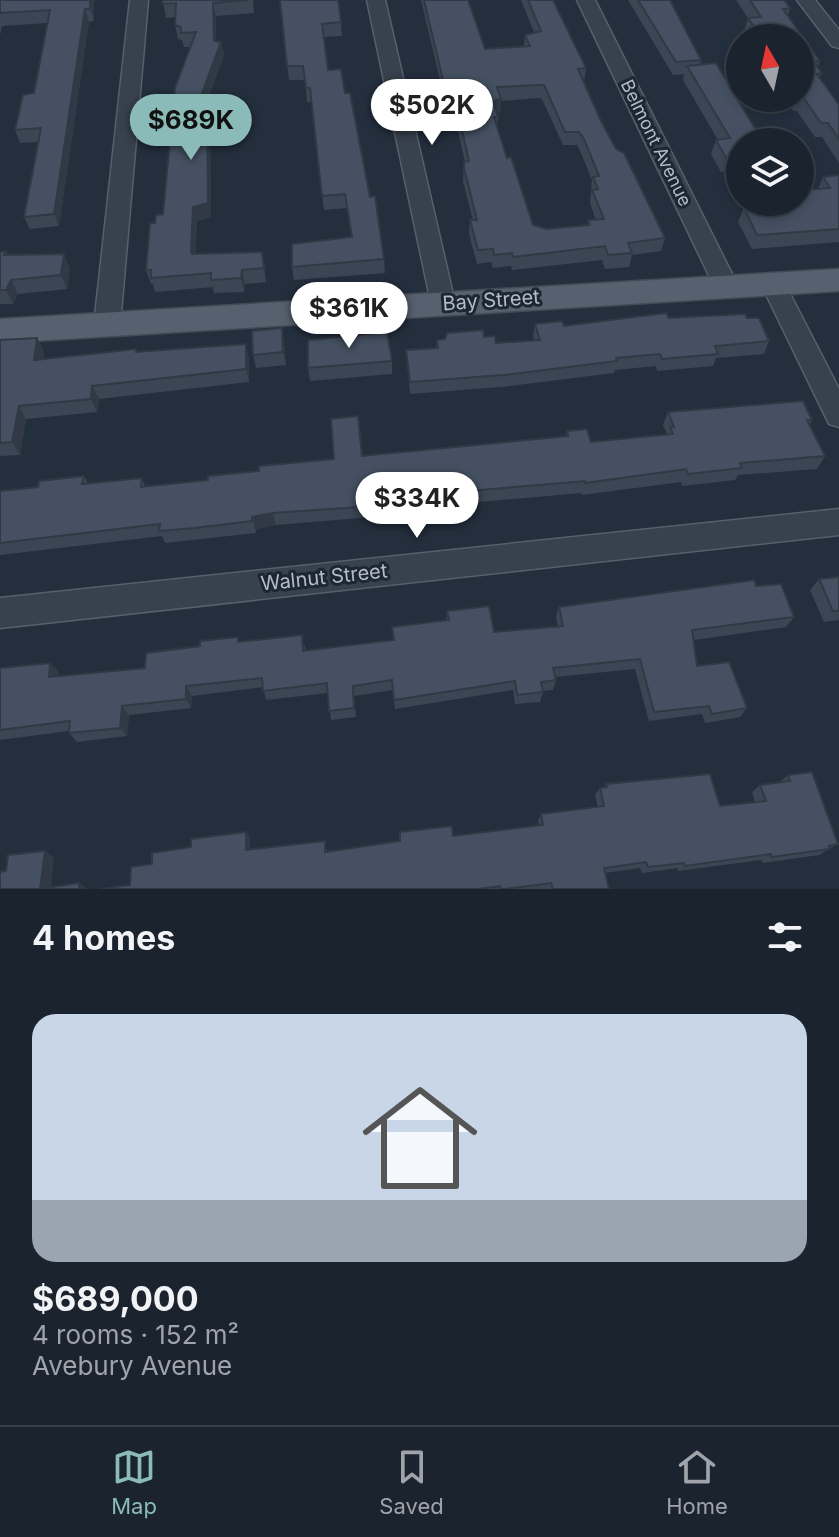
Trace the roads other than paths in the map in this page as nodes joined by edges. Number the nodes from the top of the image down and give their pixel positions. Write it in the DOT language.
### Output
graph roads {
  1 [pos="139,0"];
  2 [pos="376,0"];
  3 [pos="586,0"];
  4 [pos="806,0"];
  5 [pos="839,42"];
  6 [pos="839,280"];
  7 [pos="773,284"];
  8 [pos="726,286"];
  9 [pos="443,303"];
  10 [pos="107,325"];
  11 [pos="0,331"];
  12 [pos="839,416"];
  13 [pos="839,522"];
  14 [pos="0,613"];
  1 -- 10 [label="street"];
  2 -- 9 [label="street"];
  3 -- 8 [label="street, Belmont Avenue"];
  4 -- 5 [label="street"];
  6 -- 7 [label="main road, Bay Street"];
  7 -- 8 [label="main road, Bay Street"];
  7 -- 12 [label="street"];
  8 -- 9 [label="main road, Bay Street"];
  9 -- 10 [label="main road, Bay Street"];
  10 -- 11 [label="main road, Bay Street"];
  13 -- 14 [label="street, Walnut Street"];
}
